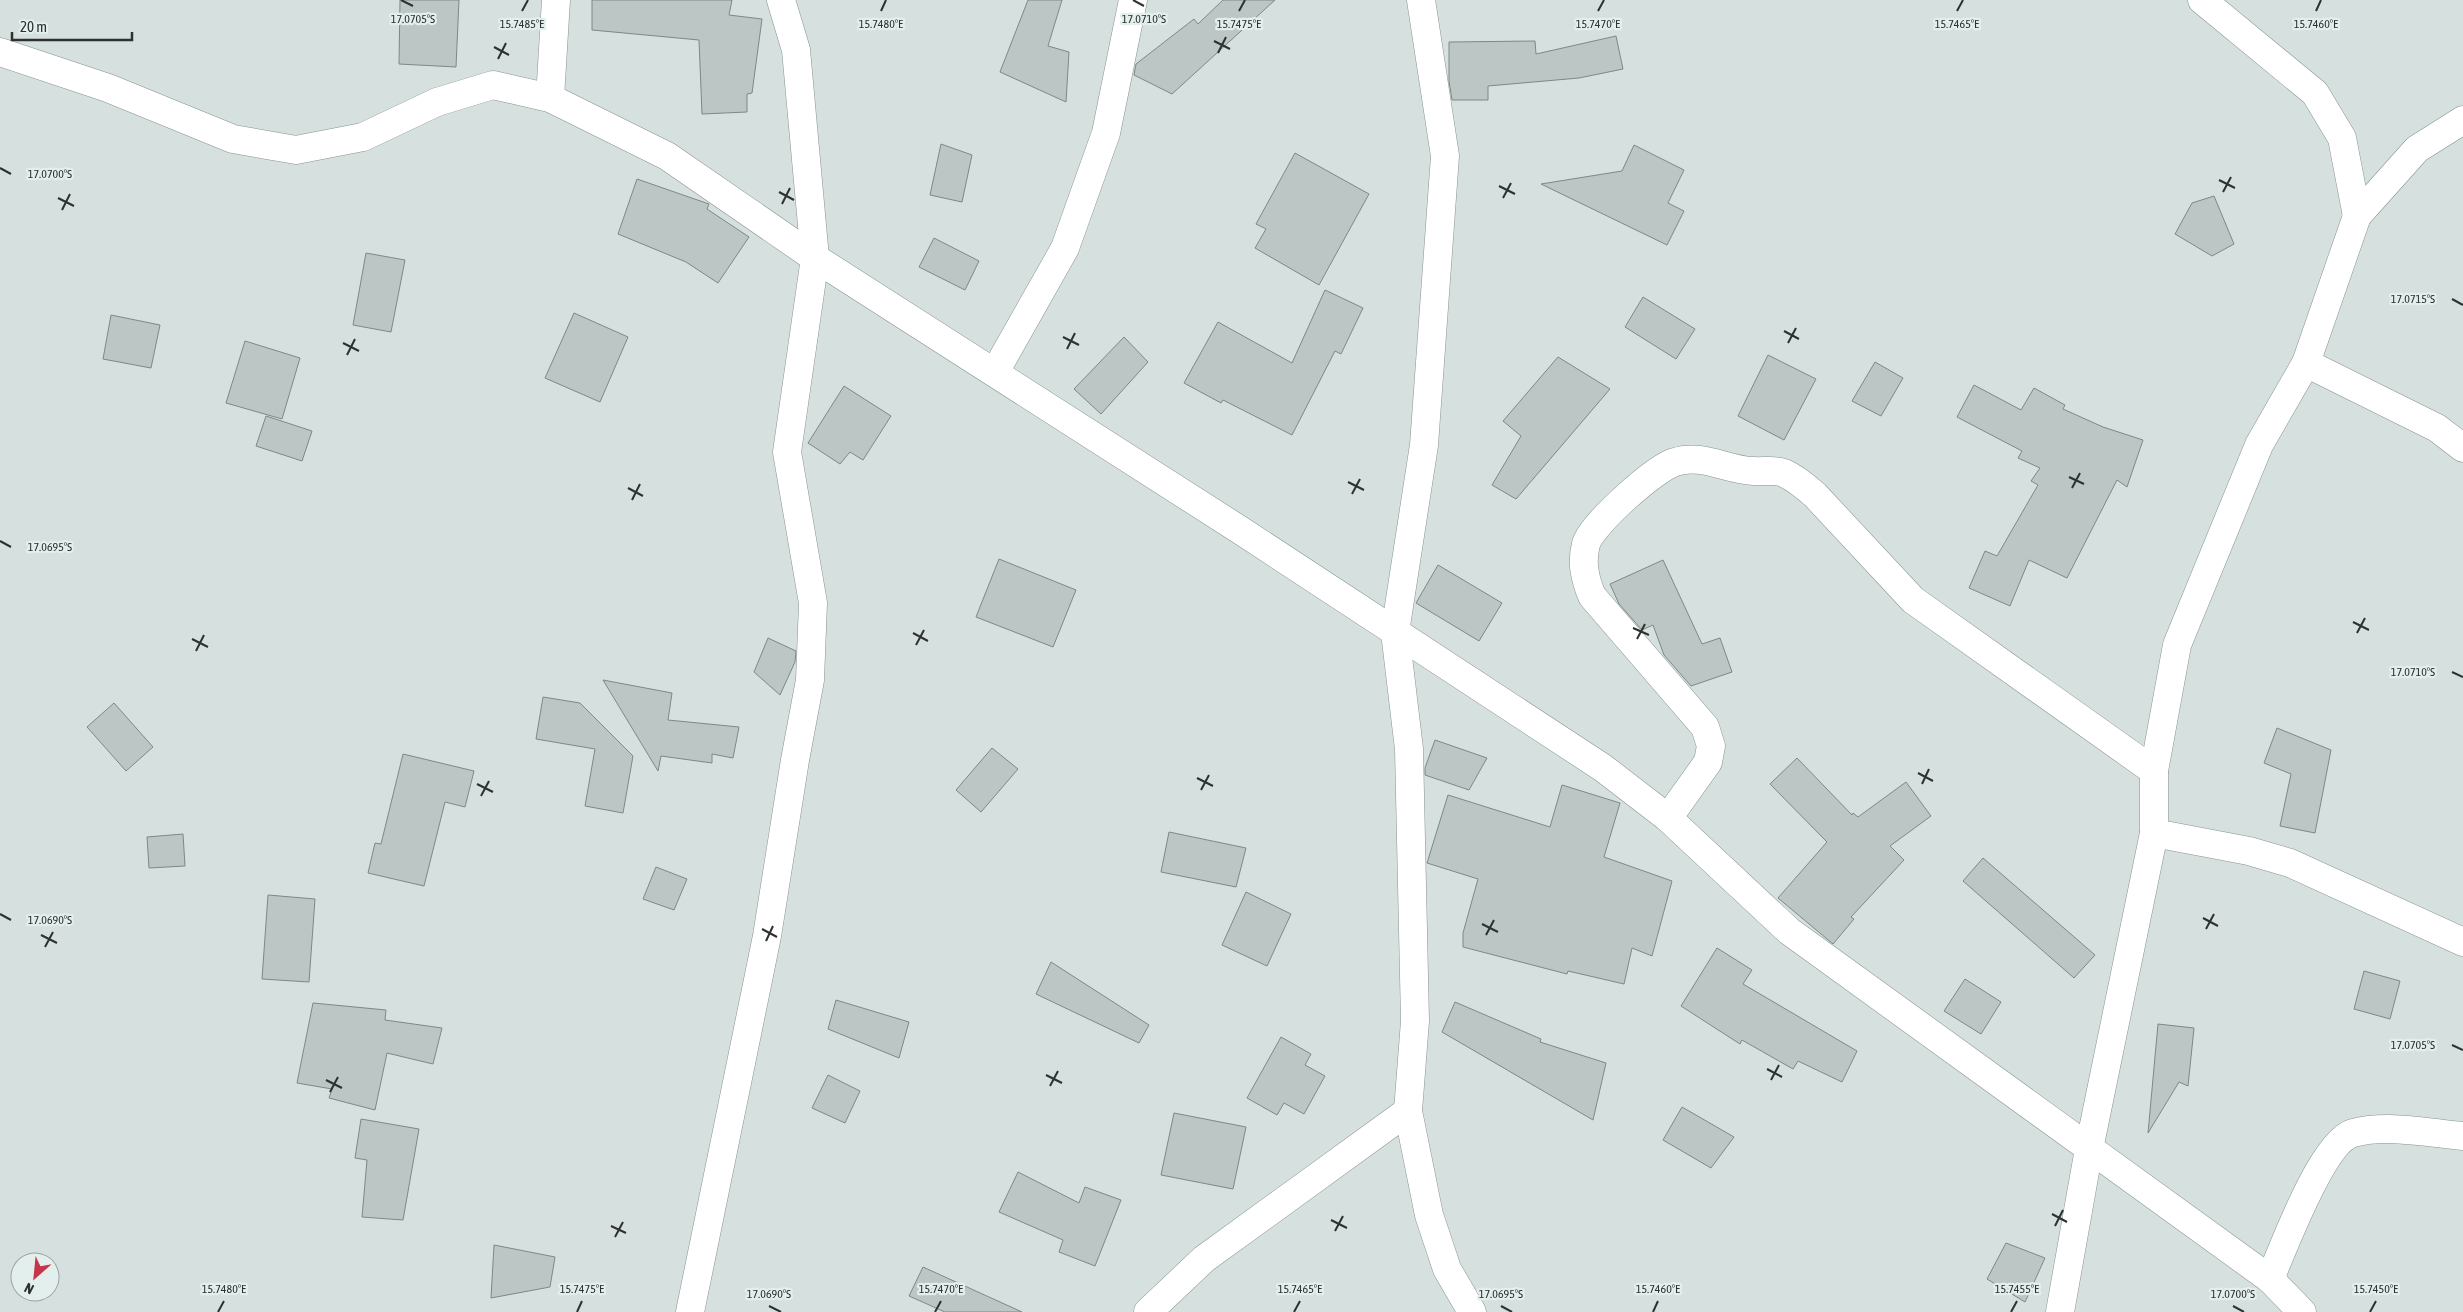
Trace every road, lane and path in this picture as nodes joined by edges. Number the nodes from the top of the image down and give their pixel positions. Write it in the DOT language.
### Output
graph roads {
  1 [pos="556,0"];
  2 [pos="781,0"];
  3 [pos="1133,0"];
  4 [pos="1421,0"];
  5 [pos="2202,0"];
  6 [pos="0,52"];
  7 [pos="550,98"];
  8 [pos="2463,120"];
  9 [pos="2357,216"];
  10 [pos="815,258"];
  11 [pos="2306,363"];
  12 [pos="995,372"];
  13 [pos="2463,448"];
  14 [pos="1395,632"];
  15 [pos="2154,771"];
  16 [pos="1668,818"];
  17 [pos="2154,833"];
  18 [pos="2463,942"];
  19 [pos="1408,1111"];
  20 [pos="2463,1136"];
  21 [pos="2089,1148"];
  22 [pos="2270,1279"];
  23 [pos="690,1312"];
  24 [pos="1148,1312"];
  25 [pos="1472,1312"];
  26 [pos="2060,1312"];
  27 [pos="2302,1312"];
  1 -- 7 [label="street"];
  2 -- 10 [label="street"];
  3 -- 12 [label="street"];
  4 -- 14 [label="street"];
  5 -- 9 [label="street"];
  6 -- 7 [label="street"];
  7 -- 10 [label="street"];
  8 -- 9 [label="street"];
  9 -- 11 [label="street"];
  10 -- 12 [label="street"];
  10 -- 23 [label="street"];
  11 -- 13 [label="street"];
  11 -- 15 [label="street"];
  12 -- 14 [label="street"];
  14 -- 16 [label="street"];
  14 -- 19 [label="street"];
  15 -- 16 [label="street"];
  15 -- 17 [label="street"];
  16 -- 21 [label="street"];
  17 -- 18 [label="street"];
  17 -- 21 [label="street"];
  19 -- 24 [label="street"];
  19 -- 25 [label="street"];
  20 -- 22 [label="street"];
  21 -- 22 [label="street"];
  21 -- 26 [label="street"];
  22 -- 27 [label="street"];
}
